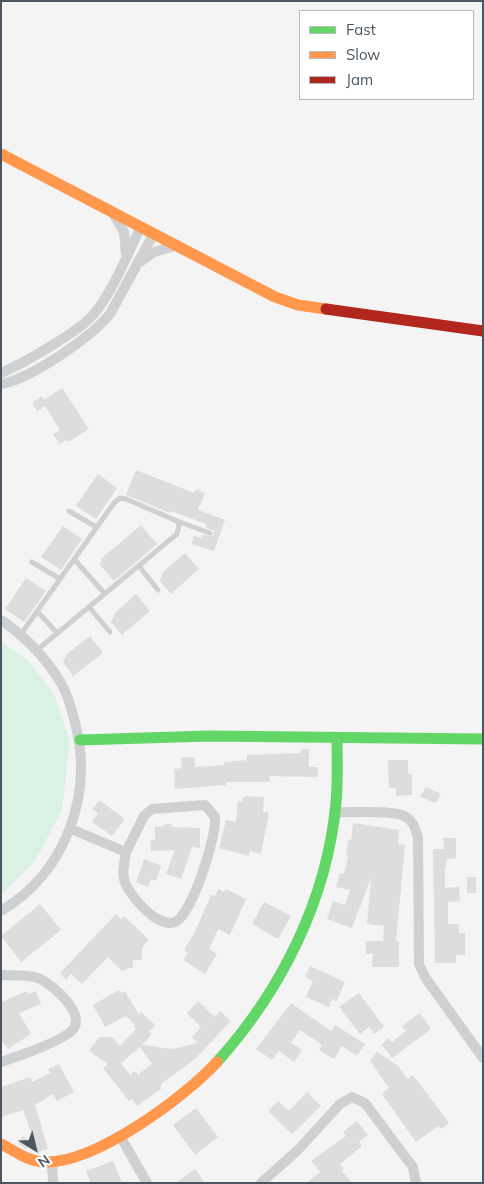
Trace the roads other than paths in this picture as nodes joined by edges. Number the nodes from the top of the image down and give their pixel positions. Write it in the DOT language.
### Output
graph roads {
  1 [pos="1,154"];
  2 [pos="113,213"];
  3 [pos="140,228"];
  4 [pos="153,235"];
  5 [pos="175,246"];
  6 [pos="126,258"];
  7 [pos="135,267"];
  8 [pos="483,331"];
  9 [pos="1,373"];
  10 [pos="1,384"];
  11 [pos="69,511"];
  12 [pos="177,521"];
  13 [pos="96,528"];
  14 [pos="210,533"];
  15 [pos="74,559"];
  16 [pos="32,562"];
  17 [pos="139,566"];
  18 [pos="60,579"];
  19 [pos="158,590"];
  20 [pos="105,594"];
  21 [pos="89,607"];
  22 [pos="38,612"];
  23 [pos="1,620"];
  24 [pos="110,632"];
  25 [pos="21,634"];
  26 [pos="57,634"];
  27 [pos="37,650"];
  28 [pos="337,738"];
  29 [pos="483,739"];
  30 [pos="80,740"];
  31 [pos="335,812"];
  32 [pos="71,829"];
  33 [pos="126,852"];
  34 [pos="1,911"];
  35 [pos="1,975"];
  36 [pos="483,1058"];
  37 [pos="1,1062"];
  38 [pos="120,1136"];
  39 [pos="1,1144"];
  40 [pos="52,1163"];
  41 [pos="53,1183"];
  42 [pos="147,1183"];
  43 [pos="261,1183"];
  44 [pos="416,1183"];
  1 -- 2 [label="street"];
  2 -- 3 [label="street"];
  2 -- 6 [label="street"];
  3 -- 4 [label="street"];
  3 -- 6 [label="street"];
  4 -- 5 [label="street"];
  4 -- 7 [label="street"];
  5 -- 7 [label="street"];
  5 -- 8 [label="street"];
  6 -- 9 [label="street"];
  7 -- 10 [label="street"];
  11 -- 13 [label="lane"];
  12 -- 13 [label="lane"];
  12 -- 14 [label="lane"];
  12 -- 17 [label="lane"];
  13 -- 15 [label="lane"];
  15 -- 18 [label="lane"];
  15 -- 20 [label="lane"];
  16 -- 18 [label="lane"];
  17 -- 19 [label="lane"];
  17 -- 20 [label="lane"];
  18 -- 22 [label="lane"];
  20 -- 21 [label="lane"];
  21 -- 24 [label="lane"];
  21 -- 26 [label="lane"];
  22 -- 25 [label="lane"];
  22 -- 26 [label="lane"];
  23 -- 25 [label="street"];
  25 -- 27 [label="street"];
  26 -- 27 [label="lane"];
  27 -- 30 [label="street"];
  28 -- 29 [label="street"];
  28 -- 30 [label="street"];
  28 -- 31 [label="street"];
  30 -- 32 [label="street"];
  31 -- 36 [label="street"];
  31 -- 38 [label="street"];
  32 -- 33 [label="street"];
  32 -- 34 [label="street"];
  33 -- 33 [label="street"];
  35 -- 37 [label="street"];
  38 -- 40 [label="street"];
  38 -- 42 [label="street"];
  39 -- 40 [label="street"];
  40 -- 41 [label="street"];
  43 -- 44 [label="street"];
}
